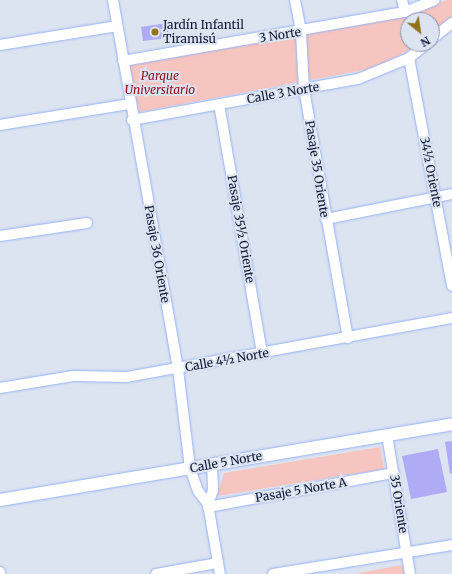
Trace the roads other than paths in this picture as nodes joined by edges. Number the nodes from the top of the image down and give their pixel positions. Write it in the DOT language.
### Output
graph roads {
  1 [pos="112,0"];
  2 [pos="295,0"];
  3 [pos="402,0"];
  4 [pos="435,0"];
  5 [pos="404,12"];
  6 [pos="400,13"];
  7 [pos="452,23"];
  8 [pos="117,26"];
  9 [pos="301,32"];
  10 [pos="440,33"];
  11 [pos="0,45"];
  12 [pos="416,52"];
  13 [pos="409,58"];
  14 [pos="123,61"];
  15 [pos="304,89"];
  16 [pos="130,104"];
  17 [pos="219,104"];
  18 [pos="132,120"];
  19 [pos="0,125"];
  20 [pos="452,194"];
  21 [pos="436,197"];
  22 [pos="326,219"];
  23 [pos="87,223"];
  24 [pos="0,236"];
  25 [pos="452,286"];
  26 [pos="452,318"];
  27 [pos="348,338"];
  28 [pos="262,353"];
  29 [pos="178,368"];
  30 [pos="0,388"];
  31 [pos="452,424"];
  32 [pos="387,435"];
  33 [pos="212,464"];
  34 [pos="190,468"];
  35 [pos="394,473"];
  36 [pos="0,500"];
  37 [pos="208,505"];
  38 [pos="452,545"];
  39 [pos="407,552"];
  40 [pos="218,563"];
  41 [pos="156,574"];
  42 [pos="220,574"];
  43 [pos="273,574"];
  44 [pos="410,574"];
  1 -- 8 [label="street, Pasaje 36 Oriente"];
  2 -- 9 [label="street, Pasaje 35 Oriente"];
  3 -- 5 [label="street"];
  4 -- 5 [label="street, 3 Norte"];
  6 -- 9 [label="street, 3 Norte"];
  7 -- 10 [label="street"];
  8 -- 11 [label="street"];
  8 -- 14 [label="street, Pasaje 36 Oriente"];
  9 -- 14 [label="street, 3 Norte"];
  9 -- 15 [label="street, Pasaje 35 Oriente"];
  12 -- 13 [label="street, Calle 3 Norte"];
  13 -- 15 [label="street, Calle 3 Norte"];
  13 -- 21 [label="street, 34½ Oriente"];
  14 -- 16 [label="street, Pasaje 36 Oriente"];
  15 -- 17 [label="street, Calle 3 Norte"];
  15 -- 22 [label="street, Pasaje 35 Oriente"];
  16 -- 18 [label="street, Pasaje 36 Oriente"];
  16 -- 19 [label="street"];
  17 -- 18 [label="street, Calle 3 Norte"];
  17 -- 28 [label="street, Pasaje 35½ Oriente"];
  18 -- 29 [label="street, Pasaje 36 Oriente"];
  20 -- 21 [label="street"];
  21 -- 22 [label="street"];
  21 -- 25 [label="street, 34½ Oriente"];
  22 -- 27 [label="street, Pasaje 35 Oriente"];
  23 -- 24 [label="street"];
  26 -- 27 [label="street, Calle 4½ Norte"];
  27 -- 28 [label="street, Calle 4½ Norte"];
  28 -- 29 [label="street, Calle 4½ Norte"];
  29 -- 30 [label="street, Calle 4½ Norte"];
  29 -- 34 [label="street, Pasaje 36 Oriente"];
  31 -- 32 [label="street, Calle 5 Norte"];
  32 -- 33 [label="street, Calle 5 Norte"];
  32 -- 35 [label="street, 35 Oriente"];
  33 -- 34 [label="street, Calle 5 Norte"];
  33 -- 37 [label="street, Pasaje 36 Oriente"];
  34 -- 36 [label="street, Calle 5 Norte"];
  34 -- 37 [label="street, Pasaje 36 Oriente"];
  35 -- 37 [label="street, Pasaje 5 Norte A"];
  35 -- 39 [label="street, 35 Oriente"];
  37 -- 40 [label="street, Pasaje 36 Oriente"];
  38 -- 39 [label="street"];
  39 -- 43 [label="street"];
  39 -- 44 [label="street, 35 Oriente"];
  40 -- 41 [label="street"];
  40 -- 42 [label="street, Pasaje 36 Oriente"];
}
